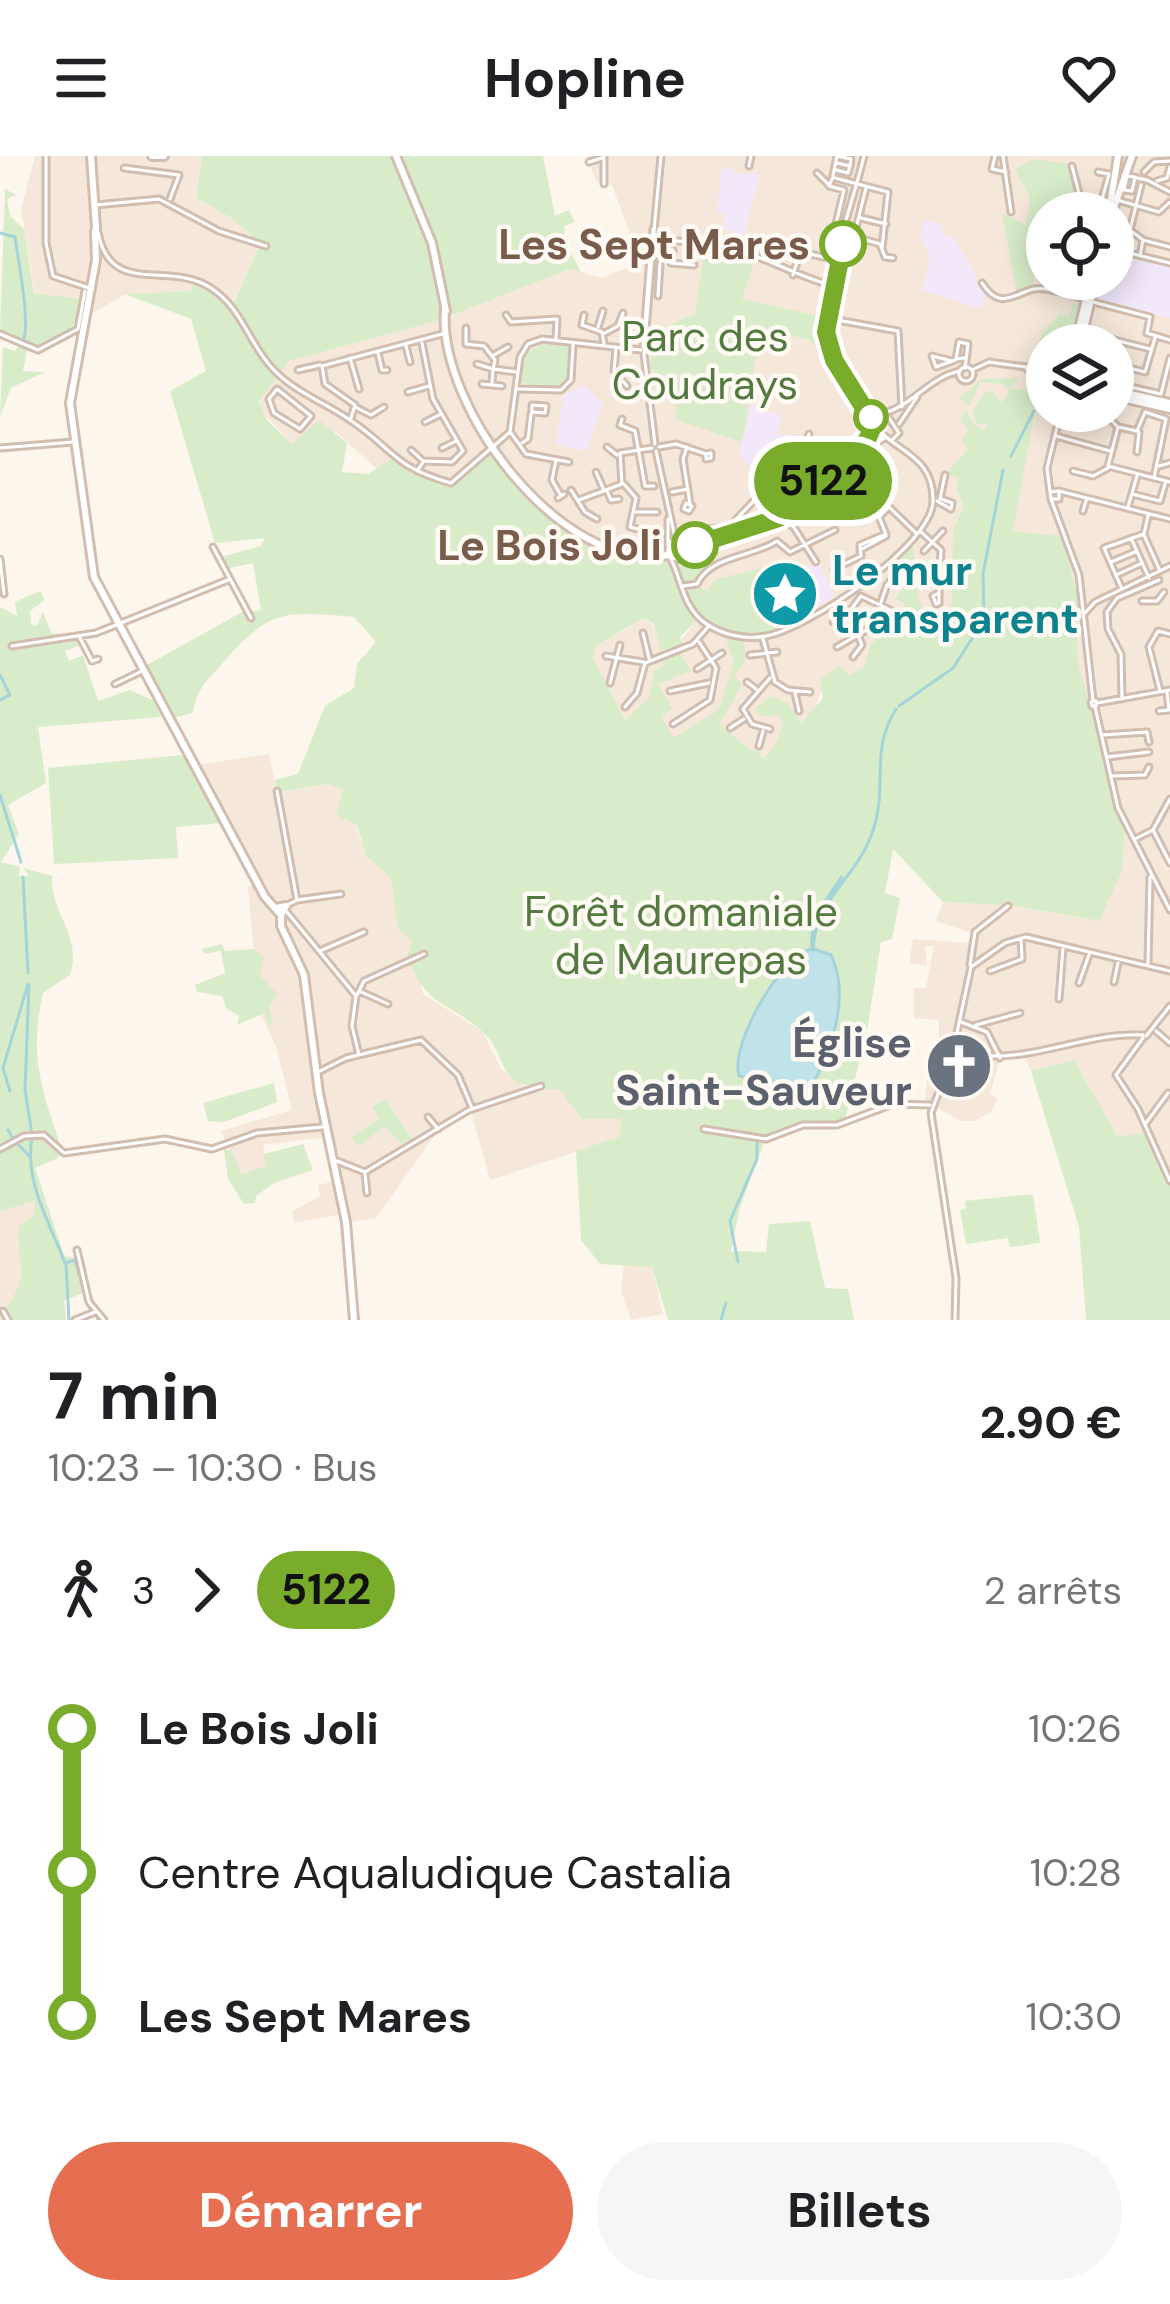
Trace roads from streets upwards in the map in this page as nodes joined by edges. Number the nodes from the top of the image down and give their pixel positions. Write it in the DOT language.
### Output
graph roads {
  1 [pos="46,156"];
  2 [pos="91,156"];
  3 [pos="152,156"];
  4 [pos="164,156"];
  5 [pos="393,156"];
  6 [pos="661,156"];
  7 [pos="751,156"];
  8 [pos="864,156"];
  9 [pos="999,156"];
  10 [pos="1118,156"];
  11 [pos="1132,156"];
  12 [pos="604,157"];
  13 [pos="851,160"];
  14 [pos="589,162"];
  15 [pos="1170,164"];
  16 [pos="749,166"];
  17 [pos="835,166"];
  18 [pos="1072,166"];
  19 [pos="124,167"];
  20 [pos="815,172"];
  21 [pos="1006,172"];
  22 [pos="1098,172"];
  23 [pos="833,177"];
  24 [pos="1141,177"];
  25 [pos="1155,182"];
  26 [pos="604,184"];
  27 [pos="830,184"];
  28 [pos="857,184"];
  29 [pos="866,187"];
  30 [pos="1080,192"];
  31 [pos="1104,192"];
  32 [pos="1113,192"];
  33 [pos="1118,192"];
  34 [pos="1170,192"];
  35 [pos="169,202"];
  36 [pos="1170,202"];
  37 [pos="93,205"];
  38 [pos="1136,206"];
  39 [pos="1011,212"];
  40 [pos="859,217"];
  41 [pos="887,224"];
  42 [pos="96,230"];
  43 [pos="845,234"];
  44 [pos="854,236"];
  45 [pos="654,238"];
  46 [pos="1143,240"];
  47 [pos="674,242"];
  48 [pos="709,244"];
  49 [pos="266,246"];
  50 [pos="1170,247"];
  51 [pos="882,248"];
  52 [pos="673,250"];
  53 [pos="752,255"];
  54 [pos="1134,255"];
  55 [pos="1139,256"];
  56 [pos="893,258"];
  57 [pos="1170,263"];
  58 [pos="694,265"];
  59 [pos="794,275"];
  60 [pos="982,283"];
  61 [pos="832,286"];
  62 [pos="88,289"];
  63 [pos="1026,293"];
  64 [pos="658,296"];
  65 [pos="1084,300"];
  66 [pos="1088,301"];
  67 [pos="557,307"];
  68 [pos="604,311"];
  69 [pos="622,313"];
  70 [pos="506,315"];
  71 [pos="535,315"];
  72 [pos="584,315"];
  73 [pos="826,318"];
  74 [pos="557,319"];
  75 [pos="1082,324"];
  76 [pos="538,326"];
  77 [pos="466,328"];
  78 [pos="598,329"];
  79 [pos="0,334"];
  80 [pos="604,334"];
  81 [pos="489,335"];
  82 [pos="443,336"];
  83 [pos="1155,336"];
  84 [pos="422,339"];
  85 [pos="1170,340"];
  86 [pos="556,341"];
  87 [pos="406,343"];
  88 [pos="573,343"];
  89 [pos="1134,345"];
  90 [pos="484,346"];
  91 [pos="604,346"];
  92 [pos="508,347"];
  93 [pos="616,347"];
  94 [pos="644,350"];
  95 [pos="1152,350"];
  96 [pos="378,352"];
  97 [pos="493,356"];
  98 [pos="350,358"];
  99 [pos="964,358"];
  100 [pos="1170,358"];
  101 [pos="410,362"];
  102 [pos="477,364"];
  103 [pos="322,366"];
  104 [pos="1169,367"];
  105 [pos="1026,368"];
  106 [pos="493,369"];
  107 [pos="1134,369"];
  108 [pos="298,370"];
  109 [pos="972,370"];
  110 [pos="382,371"];
  111 [pos="519,372"];
  112 [pos="960,372"];
  113 [pos="492,382"];
  114 [pos="482,384"];
  115 [pos="429,386"];
  116 [pos="502,386"];
  117 [pos="627,386"];
  118 [pos="517,388"];
  119 [pos="359,389"];
  120 [pos="1134,391"];
  121 [pos="303,392"];
  122 [pos="408,392"];
  123 [pos="919,393"];
  124 [pos="860,394"];
  125 [pos="1134,395"];
  126 [pos="296,401"];
  127 [pos="384,406"];
  128 [pos="1170,406"];
  129 [pos="355,407"];
  130 [pos="902,407"];
  131 [pos="532,412"];
  132 [pos="885,414"];
  133 [pos="440,415"];
  134 [pos="350,419"];
  135 [pos="622,419"];
  136 [pos="425,422"];
  137 [pos="875,424"];
  138 [pos="898,426"];
  139 [pos="1168,427"];
  140 [pos="1134,429"];
  141 [pos="1138,430"];
  142 [pos="510,432"];
  143 [pos="1056,432"];
  144 [pos="1117,432"];
  145 [pos="899,433"];
  146 [pos="809,434"];
  147 [pos="1055,436"];
  148 [pos="884,438"];
  149 [pos="892,440"];
  150 [pos="1162,440"];
  151 [pos="457,441"];
  152 [pos="75,442"];
  153 [pos="901,442"];
  154 [pos="1170,442"];
  155 [pos="520,444"];
  156 [pos="607,447"];
  157 [pos="656,447"];
  158 [pos="687,447"];
  159 [pos="0,448"];
  160 [pos="442,448"];
  161 [pos="492,449"];
  162 [pos="639,449"];
  163 [pos="411,450"];
  164 [pos="1112,451"];
  165 [pos="855,452"];
  166 [pos="1137,452"];
  167 [pos="706,454"];
  168 [pos="619,455"];
  169 [pos="556,460"];
  170 [pos="424,461"];
  171 [pos="569,462"];
  172 [pos="1170,463"];
  173 [pos="1157,465"];
  174 [pos="1108,466"];
  175 [pos="1073,471"];
  176 [pos="596,472"];
  177 [pos="416,473"];
  178 [pos="1138,474"];
  179 [pos="773,476"];
  180 [pos="945,476"];
  181 [pos="1048,476"];
  182 [pos="1154,478"];
  183 [pos="1168,481"];
  184 [pos="622,484"];
  185 [pos="654,486"];
  186 [pos="690,488"];
  187 [pos="574,489"];
  188 [pos="605,489"];
  189 [pos="764,490"];
  190 [pos="1058,490"];
  191 [pos="672,492"];
  192 [pos="1050,492"];
  193 [pos="1132,494"];
  194 [pos="1072,495"];
  195 [pos="561,496"];
  196 [pos="619,499"];
  197 [pos="1052,499"];
  198 [pos="1060,499"];
  199 [pos="1087,499"];
  200 [pos="579,500"];
  201 [pos="767,501"];
  202 [pos="937,501"];
  203 [pos="690,504"];
  204 [pos="1128,509"];
  205 [pos="634,511"];
  206 [pos="790,511"];
  207 [pos="1083,511"];
  208 [pos="657,512"];
  209 [pos="1149,514"];
  210 [pos="598,519"];
  211 [pos="1170,519"];
  212 [pos="776,520"];
  213 [pos="1059,520"];
  214 [pos="793,526"];
  215 [pos="640,530"];
  216 [pos="835,530"];
  217 [pos="695,531"];
  218 [pos="943,531"];
  219 [pos="919,532"];
  220 [pos="1144,534"];
  221 [pos="1130,537"];
  222 [pos="710,541"];
  223 [pos="932,541"];
  224 [pos="804,543"];
  225 [pos="213,547"];
  226 [pos="674,551"];
  227 [pos="924,551"];
  228 [pos="1137,551"];
  229 [pos="0,559"];
  230 [pos="816,562"];
  231 [pos="1111,562"];
  232 [pos="1142,564"];
  233 [pos="1170,566"];
  234 [pos="834,569"];
  235 [pos="920,573"];
  236 [pos="941,574"];
  237 [pos="1116,575"];
  238 [pos="1159,576"];
  239 [pos="1148,578"];
  240 [pos="228,580"];
  241 [pos="681,584"];
  242 [pos="887,585"];
  243 [pos="858,586"];
  244 [pos="852,590"];
  245 [pos="939,592"];
  246 [pos="1123,592"];
  247 [pos="1167,593"];
  248 [pos="4,594"];
  249 [pos="860,597"];
  250 [pos="1082,599"];
  251 [pos="1095,602"];
  252 [pos="1144,602"];
  253 [pos="880,605"];
  254 [pos="892,611"];
  255 [pos="849,612"];
  256 [pos="1084,612"];
  257 [pos="251,618"];
  258 [pos="833,622"];
  259 [pos="116,624"];
  260 [pos="709,626"];
  261 [pos="870,628"];
  262 [pos="643,633"];
  263 [pos="1170,634"];
  264 [pos="859,635"];
  265 [pos="80,637"];
  266 [pos="763,637"];
  267 [pos="698,640"];
  268 [pos="620,644"];
  269 [pos="12,646"];
  270 [pos="837,647"];
  271 [pos="777,652"];
  272 [pos="722,653"];
  273 [pos="766,653"];
  274 [pos="606,656"];
  275 [pos="750,656"];
  276 [pos="853,657"];
  277 [pos="98,659"];
  278 [pos="619,659"];
  279 [pos="711,659"];
  280 [pos="647,661"];
  281 [pos="697,669"];
  282 [pos="141,671"];
  283 [pos="771,676"];
  284 [pos="747,682"];
  285 [pos="610,683"];
  286 [pos="115,684"];
  287 [pos="708,686"];
  288 [pos="757,690"];
  289 [pos="1169,690"];
  290 [pos="794,691"];
  291 [pos="1160,691"];
  292 [pos="670,692"];
  293 [pos="810,692"];
  294 [pos="1122,699"];
  295 [pos="1095,703"];
  296 [pos="625,707"];
  297 [pos="799,711"];
  298 [pos="1159,711"];
  299 [pos="746,718"];
  300 [pos="673,724"];
  301 [pos="730,728"];
  302 [pos="1100,735"];
  303 [pos="1149,742"];
  304 [pos="759,746"];
  305 [pos="1149,752"];
  306 [pos="1106,757"];
  307 [pos="1149,767"];
  308 [pos="1110,776"];
  309 [pos="277,791"];
  310 [pos="1170,800"];
  311 [pos="1153,830"];
  312 [pos="1134,840"];
  313 [pos="1167,850"];
  314 [pos="1170,863"];
  315 [pos="1151,873"];
  316 [pos="341,894"];
  317 [pos="296,900"];
  318 [pos="1008,906"];
  319 [pos="283,910"];
  320 [pos="1170,910"];
  321 [pos="364,932"];
  322 [pos="1020,938"];
  323 [pos="1064,946"];
  324 [pos="320,952"];
  325 [pos="1090,953"];
  326 [pos="424,954"];
  327 [pos="1118,961"];
  328 [pos="1148,965"];
  329 [pos="971,967"];
  330 [pos="990,971"];
  331 [pos="1170,971"];
  332 [pos="1078,982"];
  333 [pos="1114,982"];
  334 [pos="366,993"];
  335 [pos="358,994"];
  336 [pos="1059,999"];
  337 [pos="370,1004"];
  338 [pos="388,1004"];
  339 [pos="1170,1006"];
  340 [pos="1020,1013"];
  341 [pos="960,1022"];
  342 [pos="974,1026"];
  343 [pos="1155,1030"];
  344 [pos="1127,1035"];
  345 [pos="1144,1036"];
  346 [pos="1170,1043"];
  347 [pos="1138,1044"];
  348 [pos="359,1055"];
  349 [pos="1000,1058"];
  350 [pos="317,1072"];
  351 [pos="969,1073"];
  352 [pos="541,1086"];
  353 [pos="1168,1093"];
  354 [pos="932,1106"];
  355 [pos="473,1109"];
  356 [pos="428,1117"];
  357 [pos="1144,1125"];
  358 [pos="326,1126"];
  359 [pos="438,1129"];
  360 [pos="704,1129"];
  361 [pos="0,1149"];
  362 [pos="337,1161"];
  363 [pos="365,1172"];
  364 [pos="1170,1180"];
  365 [pos="367,1192"];
  366 [pos="77,1250"];
  367 [pos="3,1311"];
  368 [pos="97,1311"];
  369 [pos="8,1320"];
  370 [pos="75,1320"];
  371 [pos="104,1320"];
  372 [pos="354,1320"];
  373 [pos="955,1320"];
  1 -- 62 [label="street"];
  2 -- 37 [label="street"];
  3 -- 4 [label="street"];
  5 -- 82 [label="street"];
  6 -- 45 [label="street"];
  7 -- 16 [label="street"];
  8 -- 28 [label="street"];
  9 -- 21 [label="street"];
  9 -- 21 [label="street"];
  10 -- 32 [label="street"];
  11 -- 33 [label="street"];
  12 -- 14 [label="street"];
  12 -- 26 [label="street"];
  13 -- 17 [label="street"];
  13 -- 17 [label="street"];
  15 -- 24 [label="street"];
  15 -- 25 [label="street"];
  17 -- 23 [label="street"];
  18 -- 30 [label="street"];
  19 -- 35 [label="street"];
  20 -- 27 [label="street"];
  21 -- 39 [label="street"];
  22 -- 31 [label="street"];
  23 -- 27 [label="street"];
  23 -- 28 [label="street"];
  24 -- 24 [label="street"];
  24 -- 25 [label="street"];
  24 -- 38 [label="street"];
  25 -- 34 [label="street"];
  27 -- 59 [label="street"];
  28 -- 29 [label="street"];
  28 -- 43 [label="street"];
  29 -- 40 [label="street"];
  29 -- 41 [label="street"];
  35 -- 37 [label="street"];
  35 -- 49 [label="street"];
  36 -- 38 [label="street"];
  37 -- 42 [label="street"];
  38 -- 46 [label="street"];
  40 -- 41 [label="street"];
  40 -- 44 [label="street"];
  41 -- 51 [label="street"];
  42 -- 62 [label="street"];
  42 -- 121 [label="street"];
  43 -- 44 [label="street"];
  43 -- 61 [label="street"];
  44 -- 51 [label="street"];
  45 -- 47 [label="street"];
  45 -- 94 [label="street"];
  46 -- 50 [label="street"];
  46 -- 55 [label="street"];
  47 -- 48 [label="street"];
  47 -- 52 [label="street"];
  51 -- 56 [label="street"];
  52 -- 58 [label="street"];
  52 -- 64 [label="street"];
  53 -- 59 [label="street"];
  54 -- 55 [label="street"];
  55 -- 57 [label="street"];
  59 -- 61 [label="street"];
  60 -- 63 [label="street"];
  61 -- 73 [label="street"];
  62 -- 79 [label="street"];
  62 -- 152 [label="street"];
  65 -- 66 [label="street"];
  66 -- 75 [label="street"];
  66 -- 83 [label="street"];
  67 -- 74 [label="street"];
  68 -- 78 [label="street"];
  69 -- 80 [label="street"];
  70 -- 71 [label="street"];
  71 -- 74 [label="street"];
  71 -- 76 [label="street"];
  72 -- 78 [label="street"];
  73 -- 124 [label="street"];
  73 -- 130 [label="street"];
  74 -- 86 [label="street"];
  77 -- 90 [label="street"];
  78 -- 80 [label="street"];
  80 -- 91 [label="street"];
  81 -- 90 [label="street"];
  82 -- 84 [label="street"];
  82 -- 161 [label="street"];
  83 -- 85 [label="street"];
  83 -- 95 [label="street"];
  84 -- 87 [label="street"];
  84 -- 115 [label="street"];
  86 -- 88 [label="street"];
  86 -- 111 [label="street"];
  87 -- 96 [label="street"];
  87 -- 101 [label="street"];
  88 -- 91 [label="street"];
  88 -- 118 [label="street"];
  89 -- 95 [label="street"];
  90 -- 97 [label="street"];
  91 -- 93 [label="street"];
  92 -- 97 [label="street"];
  93 -- 94 [label="street"];
  93 -- 117 [label="street"];
  94 -- 157 [label="street"];
  95 -- 107 [label="street"];
  96 -- 98 [label="street"];
  96 -- 110 [label="street"];
  97 -- 106 [label="street"];
  98 -- 103 [label="street"];
  98 -- 119 [label="street"];
  99 -- 99 [label="street"];
  99 -- 112 [label="street"];
  100 -- 104 [label="street"];
  102 -- 106 [label="street"];
  103 -- 108 [label="street"];
  103 -- 129 [label="street"];
  104 -- 120 [label="street"];
  105 -- 109 [label="street"];
  106 -- 111 [label="street"];
  106 -- 113 [label="street"];
  109 -- 112 [label="street"];
  109 -- 112 [label="street"];
  111 -- 118 [label="street"];
  112 -- 123 [label="street"];
  113 -- 114 [label="street"];
  113 -- 116 [label="street"];
  115 -- 122 [label="street"];
  115 -- 133 [label="street"];
  118 -- 142 [label="street"];
  121 -- 126 [label="street"];
  121 -- 134 [label="street"];
  123 -- 130 [label="street"];
  123 -- 138 [label="street"];
  124 -- 132 [label="street"];
  124 -- 137 [label="street"];
  125 -- 128 [label="street"];
  126 -- 126 [label="street"];
  127 -- 129 [label="street"];
  129 -- 134 [label="street"];
  130 -- 132 [label="street"];
  131 -- 155 [label="street"];
  132 -- 137 [label="street"];
  132 -- 138 [label="street"];
  133 -- 136 [label="street"];
  133 -- 151 [label="street"];
  134 -- 177 [label="street"];
  135 -- 162 [label="street"];
  137 -- 148 [label="street"];
  137 -- 165 [label="street"];
  138 -- 145 [label="street"];
  139 -- 141 [label="street"];
  139 -- 150 [label="street"];
  140 -- 141 [label="street"];
  141 -- 166 [label="street"];
  142 -- 155 [label="street"];
  142 -- 161 [label="street"];
  143 -- 147 [label="street"];
  144 -- 164 [label="street"];
  145 -- 149 [label="street"];
  145 -- 153 [label="street"];
  146 -- 179 [label="street"];
  147 -- 164 [label="street"];
  147 -- 181 [label="street"];
  148 -- 149 [label="street"];
  148 -- 165 [label="street"];
  149 -- 153 [label="street"];
  150 -- 154 [label="street"];
  150 -- 173 [label="street"];
  151 -- 160 [label="street"];
  151 -- 170 [label="street"];
  152 -- 159 [label="street"];
  152 -- 259 [label="street"];
  153 -- 202 [label="street"];
  155 -- 169 [label="street"];
  156 -- 168 [label="street"];
  157 -- 158 [label="street"];
  157 -- 162 [label="street"];
  157 -- 226 [label="street"];
  158 -- 167 [label="street"];
  158 -- 186 [label="street"];
  161 -- 177 [label="street"];
  161 -- 226 [label="street"];
  162 -- 168 [label="street"];
  162 -- 185 [label="street"];
  163 -- 170 [label="street"];
  164 -- 174 [label="street"];
  165 -- 206 [label="street"];
  168 -- 184 [label="street"];
  169 -- 171 [label="street"];
  169 -- 195 [label="street"];
  170 -- 177 [label="street"];
  172 -- 173 [label="street"];
  173 -- 182 [label="street"];
  174 -- 175 [label="street"];
  174 -- 178 [label="street"];
  176 -- 188 [label="street"];
  178 -- 182 [label="street"];
  178 -- 193 [label="street"];
  179 -- 189 [label="street"];
  179 -- 201 [label="street"];
  180 -- 202 [label="street"];
  181 -- 190 [label="street"];
  181 -- 192 [label="street"];
  182 -- 183 [label="street"];
  183 -- 193 [label="street"];
  184 -- 188 [label="street"];
  184 -- 205 [label="street"];
  186 -- 191 [label="street"];
  186 -- 203 [label="street"];
  187 -- 200 [label="street"];
  188 -- 196 [label="street"];
  188 -- 200 [label="street"];
  189 -- 201 [label="street"];
  189 -- 217 [label="street"];
  190 -- 192 [label="street"];
  190 -- 194 [label="street"];
  190 -- 198 [label="street"];
  192 -- 197 [label="street"];
  193 -- 204 [label="street"];
  194 -- 198 [label="street"];
  194 -- 199 [label="street"];
  197 -- 198 [label="street"];
  197 -- 213 [label="street"];
  198 -- 213 [label="street"];
  199 -- 204 [label="street"];
  199 -- 207 [label="street"];
  200 -- 210 [label="street"];
  201 -- 212 [label="street"];
  202 -- 219 [label="street"];
  204 -- 209 [label="street"];
  205 -- 208 [label="street"];
  205 -- 215 [label="street"];
  206 -- 212 [label="street"];
  206 -- 214 [label="street"];
  209 -- 211 [label="street"];
  209 -- 220 [label="street"];
  212 -- 214 [label="street"];
  212 -- 222 [label="street"];
  213 -- 250 [label="street"];
  214 -- 224 [label="street"];
  216 -- 224 [label="street"];
  218 -- 223 [label="street"];
  219 -- 223 [label="street"];
  219 -- 234 [label="street"];
  219 -- 243 [label="street"];
  220 -- 221 [label="street"];
  220 -- 238 [label="street"];
  221 -- 228 [label="street"];
  221 -- 231 [label="street"];
  222 -- 226 [label="street"];
  223 -- 227 [label="street"];
  223 -- 236 [label="street"];
  224 -- 230 [label="street"];
  224 -- 241 [label="street"];
  225 -- 240 [label="street"];
  226 -- 241 [label="street"];
  228 -- 231 [label="street"];
  228 -- 232 [label="street"];
  229 -- 248 [label="street"];
  231 -- 237 [label="street"];
  232 -- 237 [label="street"];
  232 -- 239 [label="street"];
  233 -- 238 [label="street"];
  235 -- 236 [label="street"];
  236 -- 245 [label="street"];
  237 -- 246 [label="street"];
  238 -- 239 [label="street"];
  238 -- 246 [label="street"];
  238 -- 247 [label="street"];
  239 -- 246 [label="street"];
  240 -- 257 [label="street"];
  240 -- 259 [label="street"];
  241 -- 260 [label="street"];
  242 -- 253 [label="street"];
  243 -- 244 [label="street"];
  243 -- 249 [label="street"];
  244 -- 249 [label="street"];
  244 -- 266 [label="street"];
  246 -- 251 [label="street"];
  246 -- 294 [label="street"];
  247 -- 252 [label="street"];
  249 -- 253 [label="street"];
  249 -- 255 [label="street"];
  250 -- 251 [label="street"];
  250 -- 256 [label="street"];
  251 -- 256 [label="street"];
  253 -- 254 [label="street"];
  255 -- 258 [label="street"];
  255 -- 264 [label="street"];
  256 -- 295 [label="street"];
  259 -- 265 [label="street"];
  259 -- 282 [label="street"];
  260 -- 266 [label="street"];
  260 -- 267 [label="street"];
  261 -- 264 [label="street"];
  262 -- 280 [label="street"];
  263 -- 291 [label="street"];
  264 -- 270 [label="street"];
  264 -- 276 [label="street"];
  265 -- 269 [label="street"];
  265 -- 277 [label="street"];
  266 -- 273 [label="street"];
  267 -- 279 [label="street"];
  267 -- 280 [label="street"];
  268 -- 278 [label="street"];
  271 -- 273 [label="street"];
  272 -- 279 [label="street"];
  273 -- 275 [label="street"];
  273 -- 283 [label="street"];
  274 -- 278 [label="street"];
  278 -- 280 [label="street"];
  278 -- 285 [label="street"];
  279 -- 281 [label="street"];
  279 -- 287 [label="street"];
  280 -- 296 [label="street"];
  282 -- 286 [label="street"];
  282 -- 319 [label="street"];
  283 -- 288 [label="street"];
  283 -- 290 [label="street"];
  284 -- 288 [label="street"];
  287 -- 292 [label="street"];
  287 -- 300 [label="street"];
  288 -- 299 [label="street"];
  289 -- 291 [label="street"];
  289 -- 298 [label="street"];
  290 -- 293 [label="street"];
  290 -- 297 [label="street"];
  291 -- 294 [label="street"];
  294 -- 295 [label="street"];
  295 -- 302 [label="street"];
  299 -- 301 [label="street"];
  299 -- 304 [label="street"];
  302 -- 303 [label="street"];
  302 -- 306 [label="street"];
  305 -- 306 [label="street"];
  306 -- 308 [label="street"];
  307 -- 308 [label="street"];
  308 -- 312 [label="street"];
  309 -- 317 [label="street"];
  310 -- 311 [label="street"];
  311 -- 312 [label="street"];
  311 -- 313 [label="street"];
  312 -- 315 [label="street"];
  313 -- 314 [label="street"];
  315 -- 320 [label="street"];
  315 -- 328 [label="street"];
  316 -- 317 [label="street"];
  317 -- 319 [label="street"];
  318 -- 329 [label="street"];
  319 -- 324 [label="street"];
  319 -- 350 [label="street"];
  321 -- 324 [label="street"];
  322 -- 323 [label="street"];
  322 -- 329 [label="street"];
  322 -- 330 [label="street"];
  323 -- 325 [label="street"];
  323 -- 336 [label="street"];
  324 -- 335 [label="street"];
  325 -- 327 [label="street"];
  325 -- 332 [label="street"];
  326 -- 335 [label="street"];
  327 -- 328 [label="street"];
  327 -- 333 [label="street"];
  328 -- 331 [label="street"];
  329 -- 341 [label="street"];
  334 -- 335 [label="street"];
  334 -- 337 [label="street"];
  334 -- 338 [label="street"];
  335 -- 348 [label="street"];
  339 -- 343 [label="street"];
  340 -- 342 [label="street"];
  341 -- 342 [label="street"];
  341 -- 354 [label="street"];
  342 -- 349 [label="street"];
  343 -- 345 [label="street"];
  343 -- 346 [label="street"];
  344 -- 345 [label="street"];
  344 -- 347 [label="street"];
  344 -- 349 [label="street"];
  345 -- 347 [label="street"];
  347 -- 357 [label="street"];
  348 -- 350 [label="street"];
  348 -- 355 [label="street"];
  349 -- 351 [label="street"];
  350 -- 358 [label="street"];
  352 -- 355 [label="street"];
  353 -- 357 [label="street"];
  354 -- 360 [label="street"];
  354 -- 373 [label="street"];
  355 -- 359 [label="street"];
  356 -- 359 [label="street"];
  357 -- 364 [label="street"];
  358 -- 361 [label="street"];
  358 -- 362 [label="street"];
  359 -- 363 [label="street"];
  362 -- 363 [label="street"];
  362 -- 372 [label="street"];
  363 -- 365 [label="street"];
  366 -- 368 [label="street"];
  367 -- 369 [label="street"];
  368 -- 370 [label="street"];
  368 -- 371 [label="street"];
}
